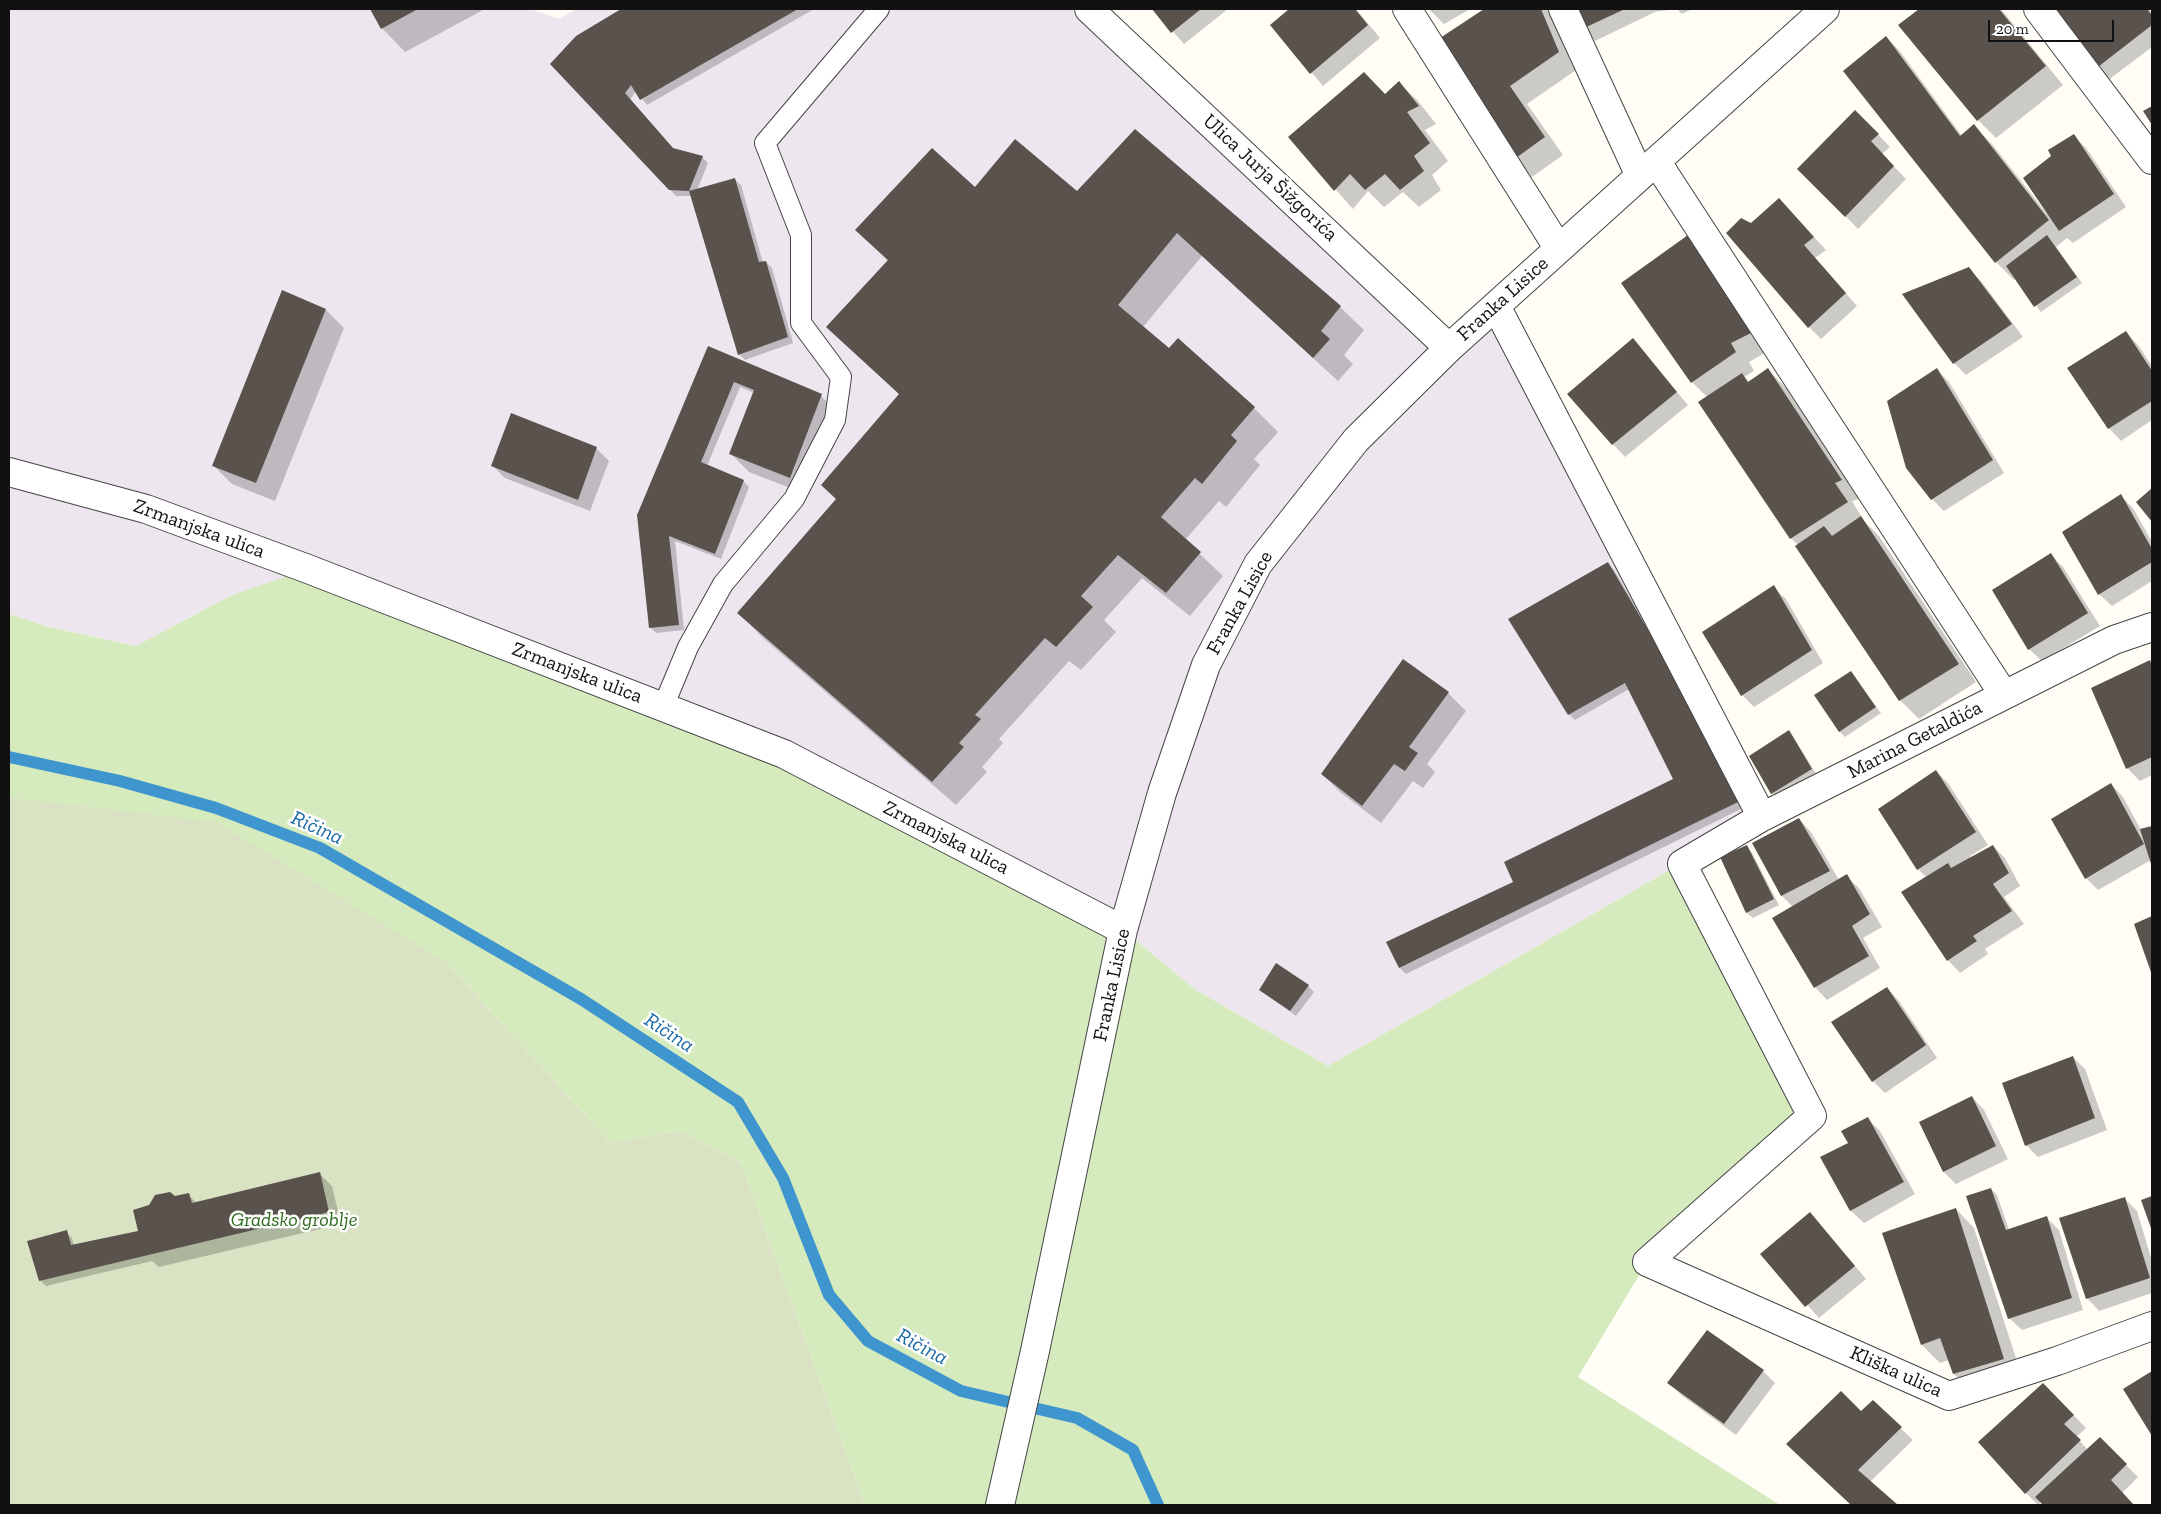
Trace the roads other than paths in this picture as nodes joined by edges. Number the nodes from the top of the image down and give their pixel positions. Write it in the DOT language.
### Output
graph roads {
  1 [pos="879,9"];
  2 [pos="1089,9"];
  3 [pos="1407,9"];
  4 [pos="1563,9"];
  5 [pos="1825,9"];
  6 [pos="2038,9"];
  7 [pos="2152,160"];
  8 [pos="1648,169"];
  9 [pos="1559,249"];
  10 [pos="1496,306"];
  11 [pos="1450,348"];
  12 [pos="9,472"];
  13 [pos="2152,627"];
  14 [pos="2004,695"];
  15 [pos="663,707"];
  16 [pos="1762,817"];
  17 [pos="1123,930"];
  18 [pos="1647,1262"];
  19 [pos="2152,1326"];
  20 [pos="1000,1505"];
  1 -- 15 [label="lane"];
  2 -- 11 [label="street, Ulica Jurja Šižgorića"];
  3 -- 9 [label="street"];
  4 -- 8 [label="street"];
  5 -- 8 [label="street, Franka Lisice"];
  6 -- 7 [label="street"];
  8 -- 9 [label="street, Franka Lisice"];
  8 -- 14 [label="street"];
  9 -- 10 [label="street, Franka Lisice"];
  10 -- 11 [label="street, Franka Lisice"];
  10 -- 16 [label="street"];
  11 -- 17 [label="street, Franka Lisice"];
  12 -- 15 [label="street, Zrmanjska ulica"];
  13 -- 14 [label="street, Marina Getaldića"];
  14 -- 16 [label="street, Marina Getaldića"];
  15 -- 17 [label="street, Zrmanjska ulica"];
  16 -- 18 [label="street, Marina Getaldića"];
  17 -- 20 [label="street, Franka Lisice"];
  18 -- 19 [label="street, Kliška ulica"];
}
